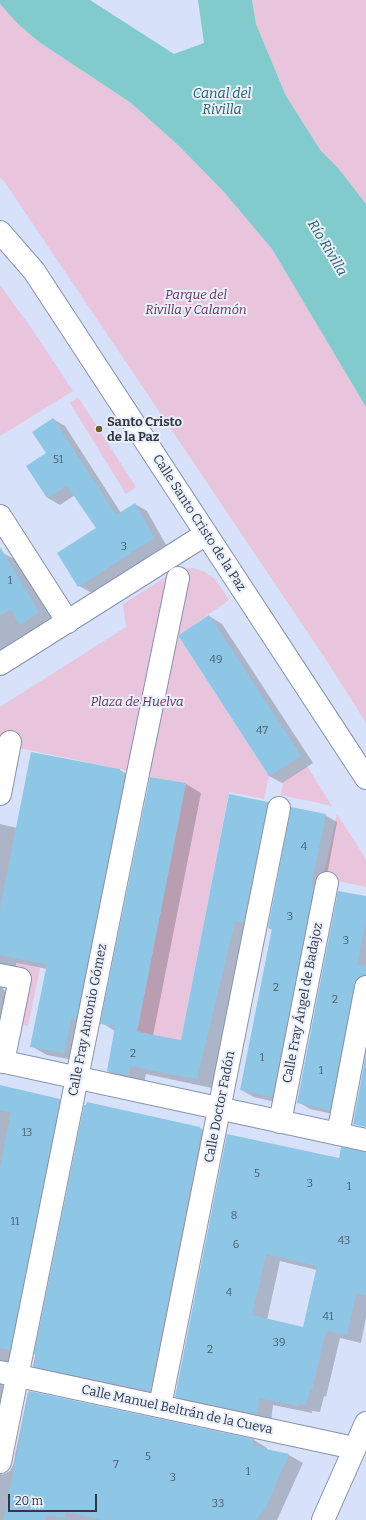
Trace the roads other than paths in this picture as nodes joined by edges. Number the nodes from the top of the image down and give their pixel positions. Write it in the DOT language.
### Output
graph roads {
  1 [pos="0,232"];
  2 [pos="0,516"];
  3 [pos="206,534"];
  4 [pos="178,578"];
  5 [pos="68,622"];
  6 [pos="0,664"];
  7 [pos="10,742"];
  8 [pos="366,778"];
  9 [pos="0,794"];
  10 [pos="279,808"];
  11 [pos="327,883"];
  12 [pos="0,975"];
  13 [pos="366,987"];
  14 [pos="2,1062"];
  15 [pos="76,1078"];
  16 [pos="219,1109"];
  17 [pos="280,1122"];
  18 [pos="338,1134"];
  19 [pos="366,1140"];
  20 [pos="9,1374"];
  21 [pos="160,1406"];
  22 [pos="366,1423"];
  23 [pos="354,1448"];
  24 [pos="0,1462"];
  25 [pos="323,1520"];
  1 -- 3 [label="street, Calle Santo Cristo de la Paz"];
  2 -- 5 [label="street"];
  3 -- 5 [label="street"];
  3 -- 8 [label="street, Calle Santo Cristo de la Paz"];
  4 -- 15 [label="street, Calle Fray Antonio Gómez"];
  5 -- 6 [label="street"];
  7 -- 9 [label="street"];
  10 -- 16 [label="street, Calle Doctor Fadón"];
  11 -- 17 [label="street, Calle Fray Ángel de Badajoz"];
  12 -- 14 [label="street"];
  13 -- 18 [label="street"];
  14 -- 15 [label="street"];
  15 -- 16 [label="street"];
  15 -- 20 [label="street, Calle Fray Antonio Gómez"];
  16 -- 17 [label="street"];
  16 -- 21 [label="street, Calle Doctor Fadón"];
  17 -- 18 [label="street"];
  18 -- 19 [label="street"];
  20 -- 21 [label="street, Calle Manuel Beltrán de la Cueva"];
  20 -- 24 [label="street, Calle Fray Antonio Gómez"];
  21 -- 23 [label="street, Calle Manuel Beltrán de la Cueva"];
  22 -- 23 [label="street"];
  23 -- 25 [label="street"];
}
